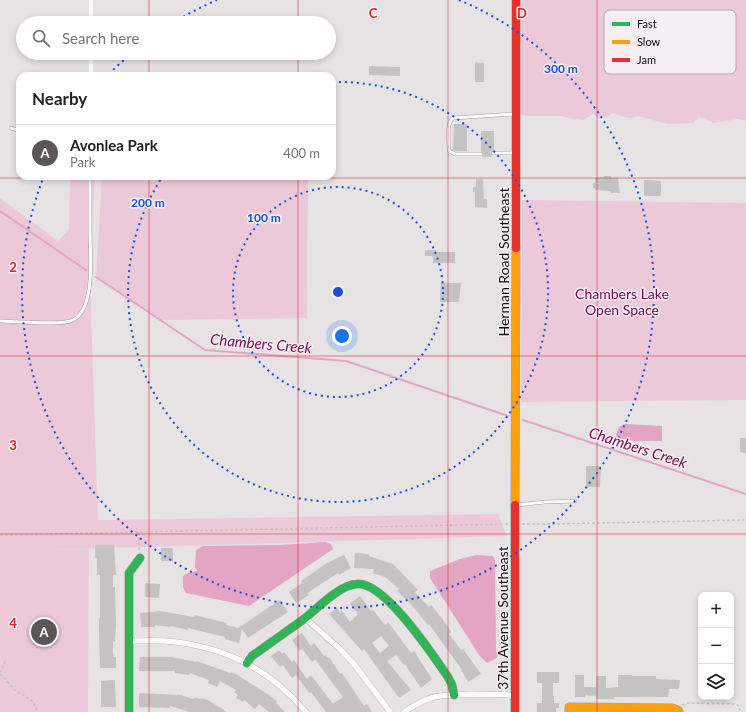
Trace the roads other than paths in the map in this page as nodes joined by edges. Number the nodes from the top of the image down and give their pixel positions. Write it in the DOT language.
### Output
graph roads {
  1 [pos="91,0"];
  2 [pos="516,0"];
  3 [pos="91,16"];
  4 [pos="91,60"];
  5 [pos="91,72"];
  6 [pos="516,114"];
  7 [pos="11,128"];
  8 [pos="16,130"];
  9 [pos="516,153"];
  10 [pos="481,154"];
  11 [pos="493,154"];
  12 [pos="90,180"];
  13 [pos="0,321"];
  14 [pos="576,501"];
  15 [pos="515,505"];
  16 [pos="515,524"];
  17 [pos="140,558"];
  18 [pos="305,618"];
  19 [pos="130,642"];
  20 [pos="247,663"];
  21 [pos="515,695"];
  22 [pos="454,696"];
  23 [pos="569,709"];
  24 [pos="679,711"];
  25 [pos="129,712"];
  26 [pos="306,712"];
  27 [pos="390,712"];
  28 [pos="404,712"];
  29 [pos="515,712"];
  1 -- 3 [label="street"];
  2 -- 6 [label="street, Herman Road Southeast"];
  4 -- 5 [label="street"];
  6 -- 9 [label="street, Herman Road Southeast"];
  6 -- 10 [label="lane"];
  7 -- 8 [label="lane"];
  9 -- 11 [label="lane"];
  9 -- 15 [label="street, Herman Road Southeast"];
  12 -- 13 [label="lane"];
  14 -- 15 [label="lane"];
  15 -- 16 [label="street, Herman Road Southeast"];
  16 -- 21 [label="street, 37th Avenue Southeast"];
  17 -- 19 [label="street"];
  18 -- 20 [label="street"];
  18 -- 22 [label="street"];
  18 -- 27 [label="street"];
  19 -- 20 [label="street"];
  19 -- 25 [label="street"];
  20 -- 26 [label="street"];
  21 -- 22 [label="street"];
  21 -- 29 [label="street, 37th Avenue Southeast"];
  22 -- 28 [label="street"];
  23 -- 24 [label="street"];
}
